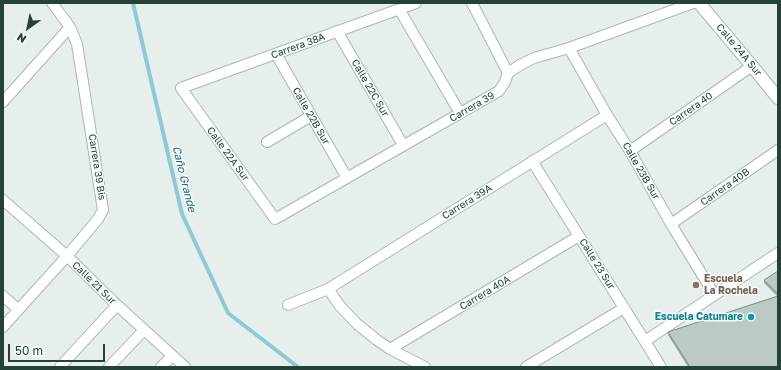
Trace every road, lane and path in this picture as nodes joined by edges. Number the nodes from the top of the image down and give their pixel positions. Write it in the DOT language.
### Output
graph roads {
  1 [pos="52,3"];
  2 [pos="416,3"];
  3 [pos="472,3"];
  4 [pos="693,3"];
  5 [pos="699,3"];
  6 [pos="399,9"];
  7 [pos="70,27"];
  8 [pos="337,32"];
  9 [pos="568,48"];
  10 [pos="276,54"];
  11 [pos="752,66"];
  12 [pos="508,73"];
  13 [pos="181,88"];
  14 [pos="778,98"];
  15 [pos="3,102"];
  16 [pos="460,113"];
  17 [pos="607,115"];
  18 [pos="311,116"];
  19 [pos="267,142"];
  20 [pos="403,145"];
  21 [pos="778,150"];
  22 [pos="630,151"];
  23 [pos="532,161"];
  24 [pos="347,178"];
  25 [pos="3,200"];
  26 [pos="275,219"];
  27 [pos="671,224"];
  28 [pos="579,236"];
  29 [pos="778,253"];
  30 [pos="67,256"];
  31 [pos="328,289"];
  32 [pos="714,294"];
  33 [pos="3,296"];
  34 [pos="117,305"];
  35 [pos="288,305"];
  36 [pos="624,308"];
  37 [pos="18,309"];
  38 [pos="3,327"];
  39 [pos="144,330"];
  40 [pos="645,341"];
  41 [pos="390,349"];
  42 [pos="172,356"];
  43 [pos="60,367"];
  44 [pos="109,367"];
  45 [pos="161,367"];
  46 [pos="185,367"];
  47 [pos="425,367"];
  48 [pos="526,367"];
  49 [pos="661,367"];
  1 -- 7 [label="street, Carrera 39 Bis"];
  2 -- 6 [label="street, Carrera 38A"];
  3 -- 12 [label="street"];
  4 -- 9 [label="street"];
  5 -- 11 [label="street, Calle 24A Sur"];
  6 -- 8 [label="street, Carrera 38A"];
  6 -- 16 [label="street"];
  7 -- 15 [label="street"];
  7 -- 30 [label="street, Carrera 39 Bis"];
  8 -- 10 [label="street, Carrera 38A"];
  8 -- 20 [label="street, Calle 22C Sur"];
  9 -- 12 [label="street"];
  9 -- 17 [label="street, Calle 23B Sur"];
  10 -- 13 [label="street, Carrera 38A"];
  10 -- 18 [label="street, Calle 22B Sur"];
  11 -- 14 [label="street, Calle 24A Sur"];
  11 -- 22 [label="street, Carrera 40"];
  12 -- 16 [label="street, Carrera 39"];
  13 -- 26 [label="street, Calle 22A Sur"];
  16 -- 20 [label="street, Carrera 39"];
  17 -- 22 [label="street, Calle 23B Sur"];
  17 -- 23 [label="street, Carrera 39A"];
  18 -- 19 [label="street"];
  18 -- 24 [label="street, Calle 22B Sur"];
  20 -- 24 [label="street, Carrera 39"];
  21 -- 27 [label="street, Carrera 40B"];
  22 -- 27 [label="street, Calle 23B Sur"];
  23 -- 28 [label="street, Calle 23 Sur"];
  23 -- 31 [label="street, Carrera 39A"];
  24 -- 26 [label="street, Carrera 39"];
  25 -- 30 [label="street, Calle 21 Sur"];
  27 -- 32 [label="street, Calle 23B Sur"];
  28 -- 36 [label="street, Calle 23 Sur"];
  28 -- 41 [label="street, Carrera 40A"];
  29 -- 32 [label="street"];
  30 -- 34 [label="street, Calle 21 Sur"];
  30 -- 37 [label="street, Carrera 39 Bis"];
  31 -- 35 [label="street, Carrera 39A"];
  31 -- 41 [label="street"];
  32 -- 40 [label="street"];
  33 -- 37 [label="street"];
  34 -- 39 [label="street, Calle 21 Sur"];
  34 -- 43 [label="street"];
  36 -- 40 [label="street, Calle 23 Sur"];
  36 -- 48 [label="street"];
  37 -- 38 [label="street, Carrera 39 Bis"];
  39 -- 42 [label="street, Calle 21 Sur"];
  39 -- 44 [label="street"];
  40 -- 49 [label="street, Calle 23 Sur"];
  41 -- 47 [label="street"];
  42 -- 45 [label="street"];
  42 -- 46 [label="street, Calle 21 Sur"];
}
